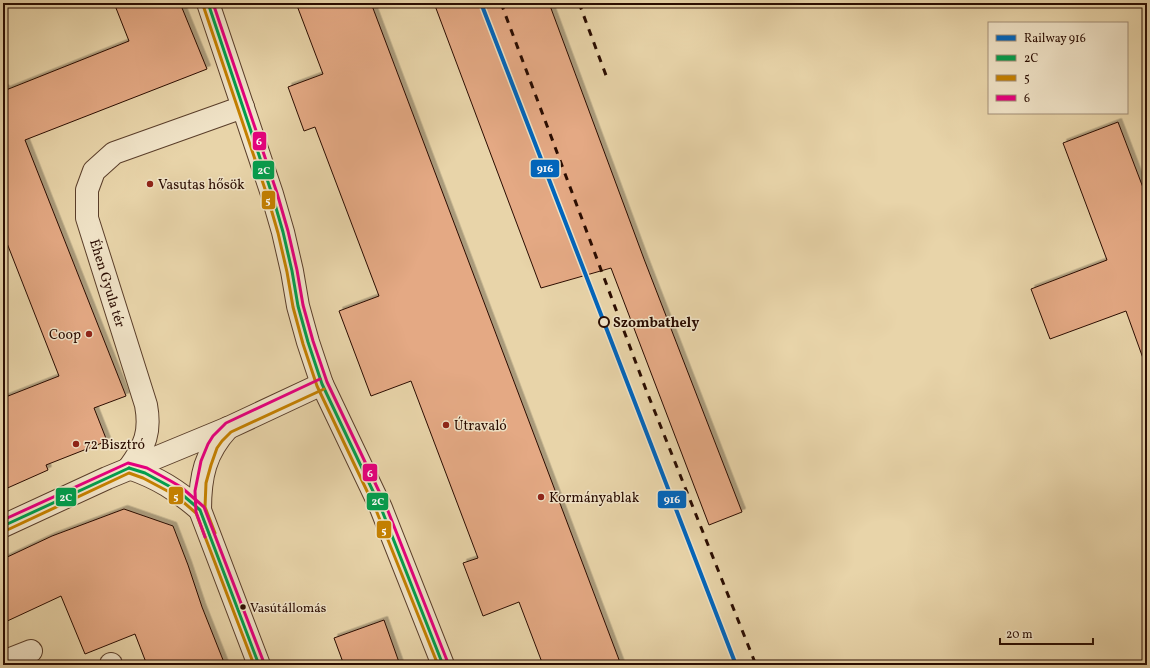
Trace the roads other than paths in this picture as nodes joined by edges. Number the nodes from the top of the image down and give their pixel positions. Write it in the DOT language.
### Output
graph roads {
  1 [pos="208,3"];
  2 [pos="243,107"];
  3 [pos="322,384"];
  4 [pos="228,428"];
  5 [pos="129,468"];
  6 [pos="200,510"];
  7 [pos="3,526"];
  8 [pos="31,651"];
  9 [pos="3,662"];
  10 [pos="259,665"];
  11 [pos="444,665"];
  1 -- 2 [label="street"];
  2 -- 3 [label="street"];
  2 -- 5 [label="street, Éhen Gyula tér"];
  3 -- 4 [label="street"];
  3 -- 11 [label="street"];
  4 -- 5 [label="street"];
  4 -- 6 [label="street"];
  5 -- 6 [label="street"];
  5 -- 7 [label="street"];
  6 -- 10 [label="street"];
  8 -- 9 [label="street"];
}
